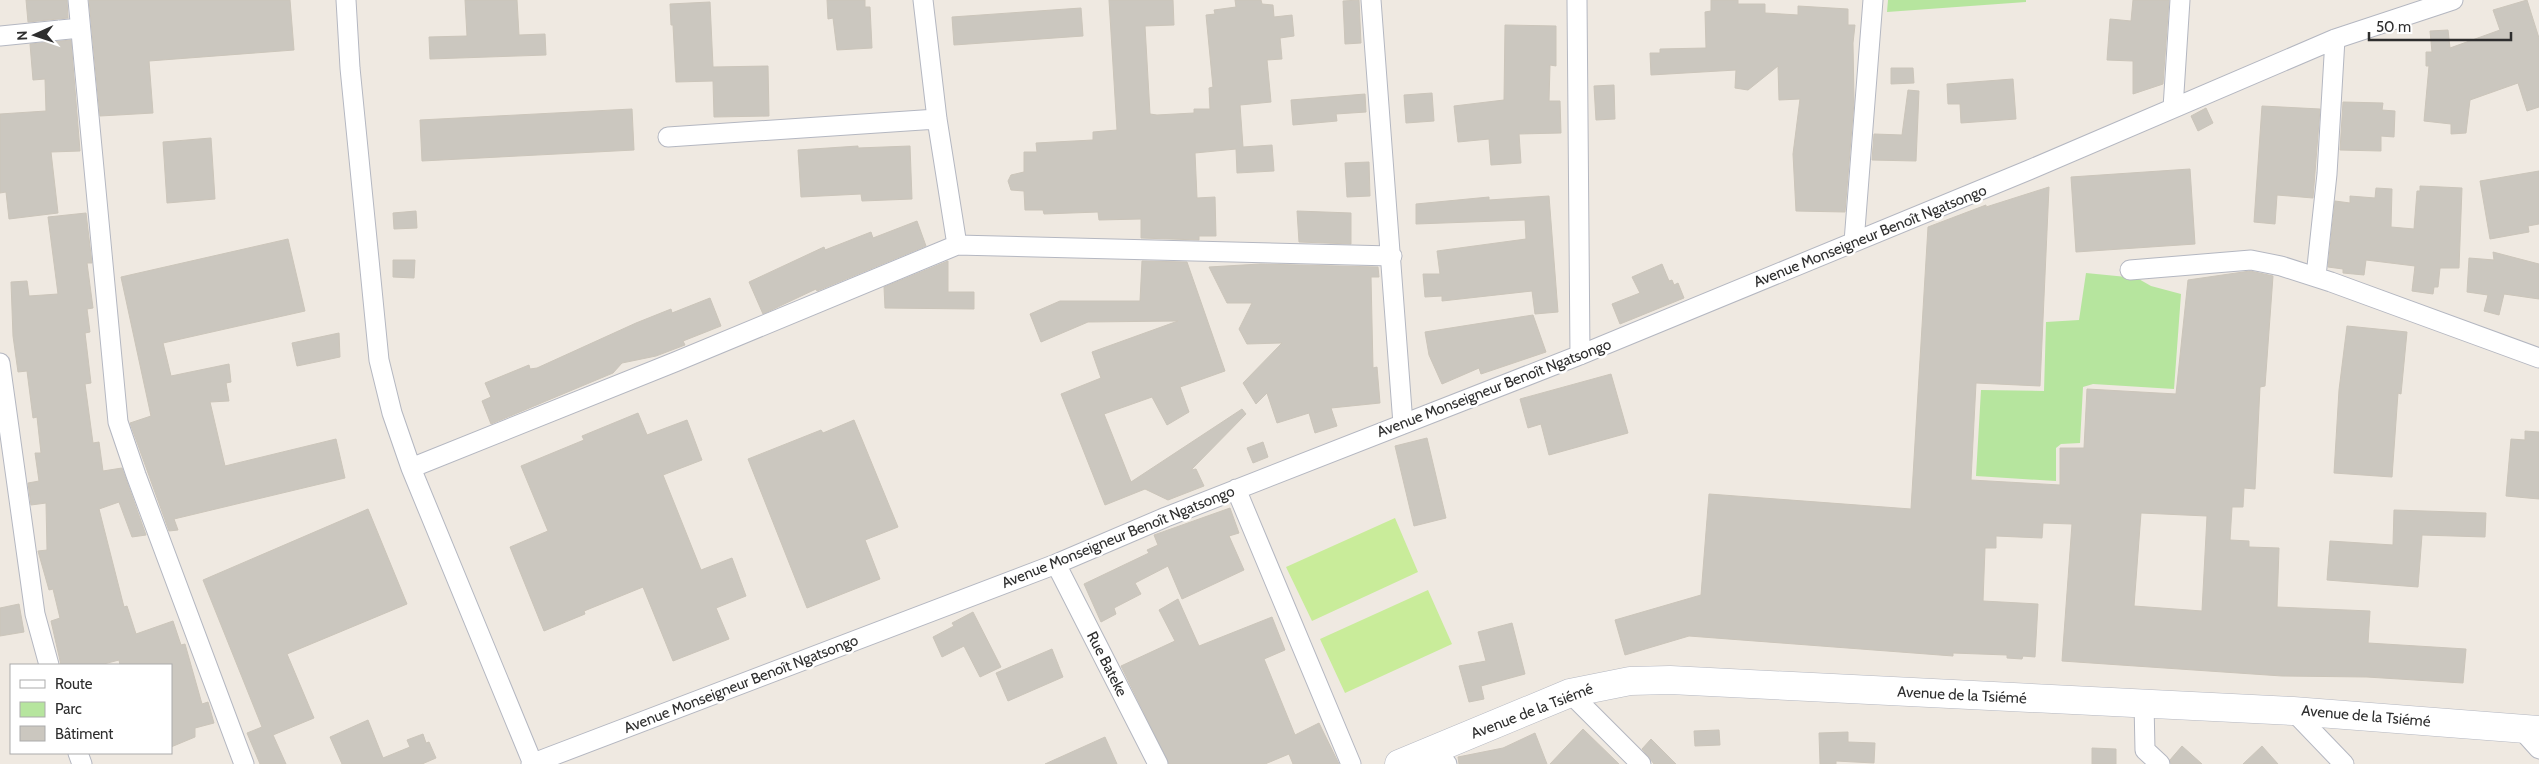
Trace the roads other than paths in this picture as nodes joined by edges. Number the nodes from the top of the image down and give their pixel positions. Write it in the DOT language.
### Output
graph roads {
  1 [pos="78,0"];
  2 [pos="346,0"];
  3 [pos="923,0"];
  4 [pos="1371,0"];
  5 [pos="1577,0"];
  6 [pos="1874,0"];
  7 [pos="2180,0"];
  8 [pos="2453,0"];
  9 [pos="80,28"];
  10 [pos="0,36"];
  11 [pos="2335,39"];
  12 [pos="2173,108"];
  13 [pos="937,119"];
  14 [pos="668,137"];
  15 [pos="1854,242"];
  16 [pos="957,245"];
  17 [pos="1392,256"];
  18 [pos="2130,270"];
  19 [pos="2316,276"];
  20 [pos="1580,355"];
  21 [pos="2539,358"];
  22 [pos="0,363"];
  23 [pos="1403,424"];
  24 [pos="411,468"];
  25 [pos="1236,489"];
  26 [pos="1056,564"];
  27 [pos="50,664"];
  28 [pos="1570,694"];
  29 [pos="2144,703"];
  30 [pos="2293,711"];
  31 [pos="2530,729"];
  32 [pos="2539,748"];
  33 [pos="1440,757"];
  34 [pos="2146,757"];
  35 [pos="244,764"];
  36 [pos="533,764"];
  37 [pos="1158,764"];
  38 [pos="1351,764"];
  39 [pos="1399,764"];
  40 [pos="1641,764"];
  41 [pos="2160,764"];
  42 [pos="2344,764"];
  1 -- 9 [label="street"];
  2 -- 24 [label="street"];
  3 -- 13 [label="street"];
  4 -- 17 [label="street"];
  5 -- 20 [label="street"];
  6 -- 15 [label="street"];
  7 -- 12 [label="street"];
  8 -- 11 [label="street, Avenue Monseigneur Benoît Ngatsongo"];
  9 -- 10 [label="street"];
  9 -- 35 [label="street"];
  11 -- 12 [label="street, Avenue Monseigneur Benoît Ngatsongo"];
  11 -- 19 [label="street"];
  12 -- 15 [label="street, Avenue Monseigneur Benoît Ngatsongo"];
  13 -- 14 [label="street"];
  13 -- 16 [label="street"];
  15 -- 20 [label="street, Avenue Monseigneur Benoît Ngatsongo"];
  16 -- 17 [label="street"];
  16 -- 24 [label="street"];
  17 -- 23 [label="street"];
  18 -- 19 [label="street"];
  19 -- 21 [label="street"];
  20 -- 23 [label="street, Avenue Monseigneur Benoît Ngatsongo"];
  22 -- 27 [label="street"];
  23 -- 25 [label="street, Avenue Monseigneur Benoît Ngatsongo"];
  24 -- 36 [label="street"];
  25 -- 26 [label="street, Avenue Monseigneur Benoît Ngatsongo"];
  25 -- 38 [label="street"];
  26 -- 36 [label="street, Avenue Monseigneur Benoît Ngatsongo"];
  26 -- 37 [label="street, Rue Bateke"];
  28 -- 29 [label="main road, Avenue de la Tsiémé"];
  28 -- 33 [label="main road, Avenue de la Tsiémé"];
  28 -- 40 [label="street"];
  29 -- 30 [label="main road, Avenue de la Tsiémé"];
  29 -- 34 [label="street"];
  30 -- 31 [label="main road, Avenue de la Tsiémé"];
  30 -- 42 [label="street"];
  31 -- 32 [label="street"];
  33 -- 39 [label="main road, Avenue de la Tsiémé"];
  34 -- 41 [label="street"];
}
